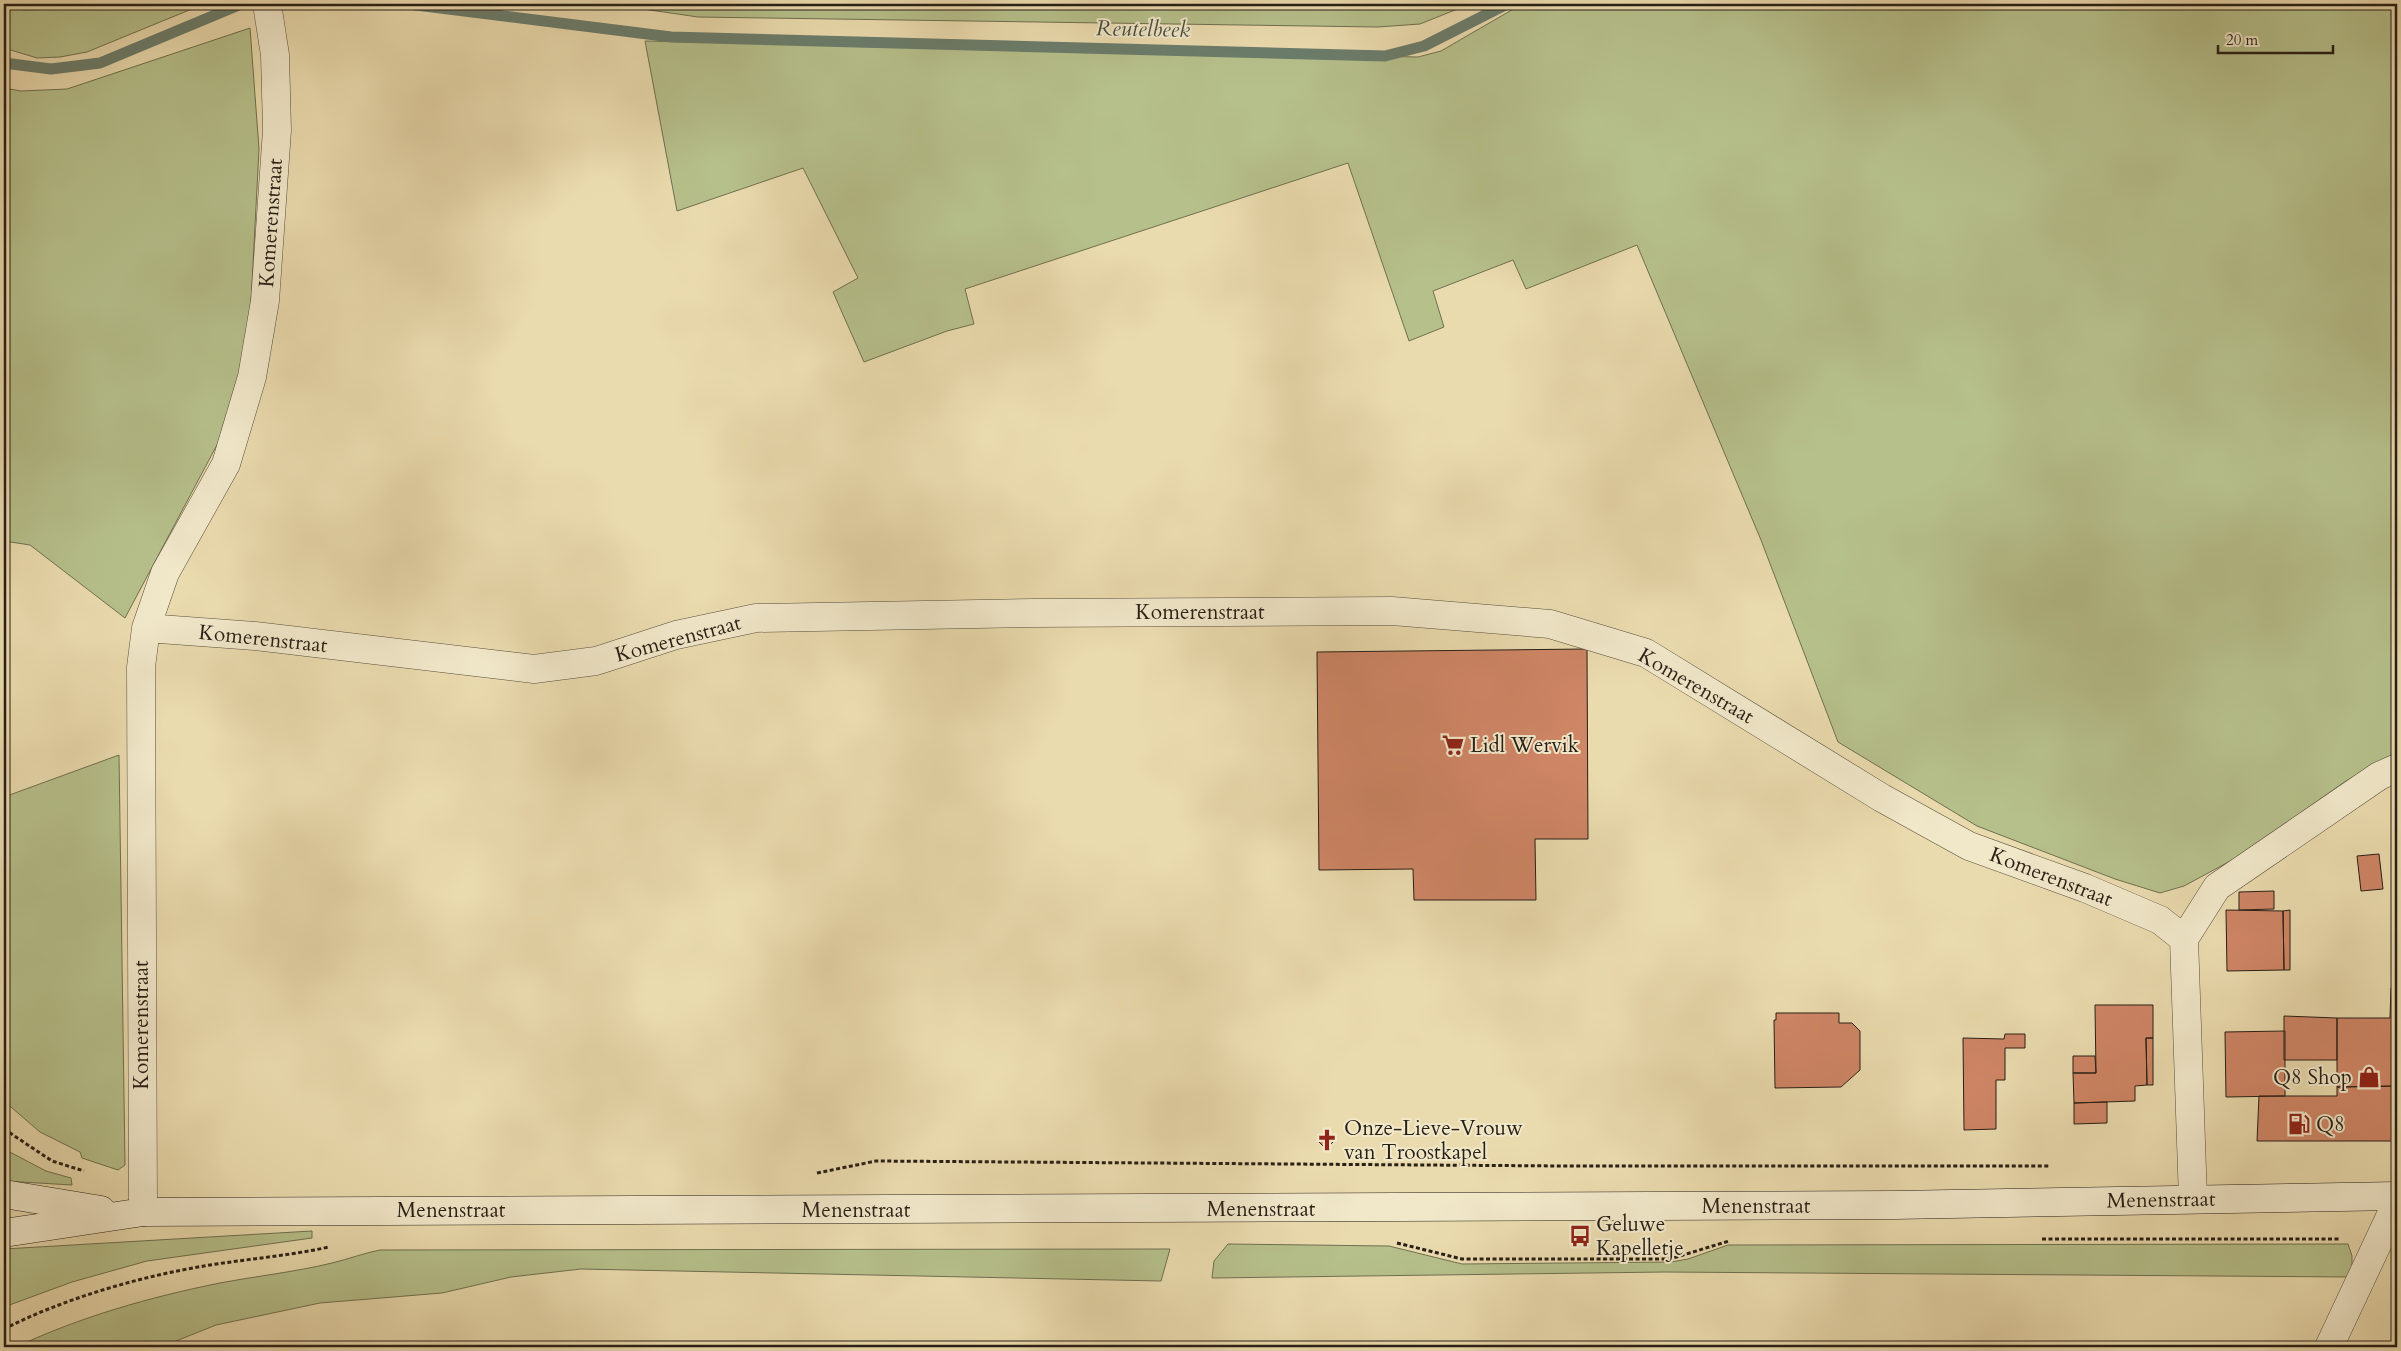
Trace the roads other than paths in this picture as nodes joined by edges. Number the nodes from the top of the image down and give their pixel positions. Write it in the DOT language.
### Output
graph roads {
  1 [pos="267,4"];
  2 [pos="146,628"];
  3 [pos="2397,768"];
  4 [pos="2184,939"];
  5 [pos="4,1194"];
  6 [pos="2397,1196"];
  7 [pos="2193,1199"];
  8 [pos="2397,1202"];
  9 [pos="134,1213"];
  10 [pos="4,1233"];
  11 [pos="2329,1347"];
  1 -- 2 [label="street, Komerenstraat"];
  2 -- 4 [label="street, Komerenstraat"];
  2 -- 9 [label="street, Komerenstraat"];
  3 -- 4 [label="street"];
  4 -- 7 [label="street"];
  5 -- 9 [label="street, Menenstraat"];
  6 -- 7 [label="street, Menenstraat"];
  7 -- 9 [label="street, Menenstraat"];
  8 -- 11 [label="street"];
  9 -- 10 [label="street, Menenstraat"];
}
